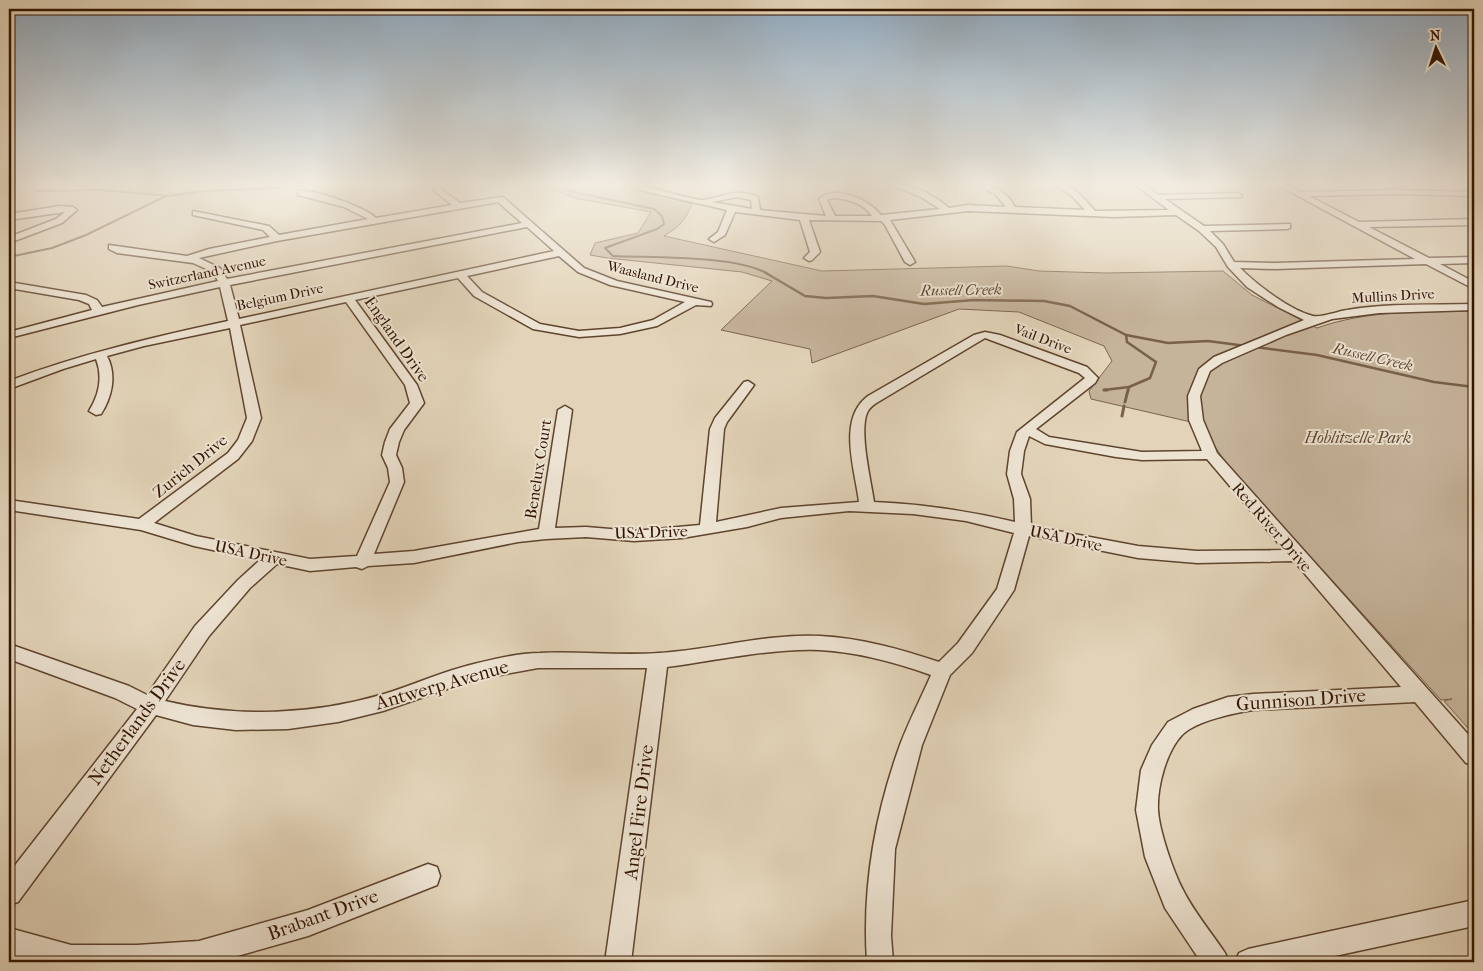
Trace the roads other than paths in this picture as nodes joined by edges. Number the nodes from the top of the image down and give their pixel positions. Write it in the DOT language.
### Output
graph roads {
  1 [pos="40,228"];
  2 [pos="266,228"];
  3 [pos="335,228"];
  4 [pos="508,228"];
  5 [pos="534,228"];
  6 [pos="724,228"];
  7 [pos="807,228"];
  8 [pos="891,228"];
  9 [pos="1221,228"];
  10 [pos="1363,228"];
  11 [pos="1202,229"];
  12 [pos="277,238"];
  13 [pos="714,239"];
  14 [pos="9,240"];
  15 [pos="112,247"];
  16 [pos="560,254"];
  17 [pos="809,258"];
  18 [pos="185,260"];
  19 [pos="1474,260"];
  20 [pos="1428,261"];
  21 [pos="910,262"];
  22 [pos="1231,264"];
  23 [pos="462,275"];
  24 [pos="224,283"];
  25 [pos="9,285"];
  26 [pos="1474,286"];
  27 [pos="348,298"];
  28 [pos="694,301"];
  29 [pos="707,304"];
  30 [pos="1474,307"];
  31 [pos="98,310"];
  32 [pos="1314,321"];
  33 [pos="234,322"];
  34 [pos="9,335"];
  35 [pos="100,355"];
  36 [pos="9,385"];
  37 [pos="748,385"];
  38 [pos="565,410"];
  39 [pos="96,411"];
  40 [pos="1024,432"];
  41 [pos="1211,455"];
  42 [pos="9,505"];
  43 [pos="867,506"];
  44 [pos="142,525"];
  45 [pos="708,529"];
  46 [pos="1023,529"];
  47 [pos="546,534"];
  48 [pos="1296,555"];
  49 [pos="273,558"];
  50 [pos="362,563"];
  51 [pos="9,651"];
  52 [pos="658,661"];
  53 [pos="942,671"];
  54 [pos="1419,694"];
  55 [pos="152,706"];
  56 [pos="1474,756"];
  57 [pos="428,876"];
  58 [pos="9,893"];
  59 [pos="1474,913"];
  60 [pos="9,941"];
  61 [pos="618,962"];
  62 [pos="880,962"];
  63 [pos="1216,962"];
  64 [pos="1248,962"];
  1 -- 14 [label="street"];
  2 -- 12 [label="street"];
  3 -- 12 [label="street"];
  4 -- 24 [label="street, Switzerland Avenue"];
  5 -- 16 [label="street, Waasland Drive"];
  6 -- 13 [label="street"];
  7 -- 17 [label="street"];
  8 -- 21 [label="street"];
  9 -- 11 [label="street"];
  10 -- 20 [label="street"];
  11 -- 22 [label="street"];
  12 -- 18 [label="street"];
  15 -- 18 [label="street, Zurich Drive"];
  16 -- 23 [label="street, Belgium Drive"];
  16 -- 28 [label="street, Waasland Drive"];
  18 -- 24 [label="street, Zurich Drive"];
  19 -- 20 [label="street"];
  20 -- 22 [label="street"];
  20 -- 26 [label="street"];
  22 -- 32 [label="street"];
  23 -- 27 [label="street, Belgium Drive"];
  23 -- 28 [label="street"];
  24 -- 31 [label="street, Switzerland Avenue"];
  24 -- 33 [label="street, Zurich Drive"];
  25 -- 31 [label="street"];
  27 -- 33 [label="street, Belgium Drive"];
  27 -- 50 [label="street, England Drive"];
  28 -- 29 [label="street, Waasland Drive"];
  30 -- 32 [label="street, Mullins Drive"];
  31 -- 34 [label="street, Switzerland Avenue"];
  32 -- 41 [label="street, Red River Drive"];
  33 -- 35 [label="street, Belgium Drive"];
  33 -- 44 [label="street, Zurich Drive"];
  35 -- 36 [label="street, Belgium Drive"];
  35 -- 39 [label="street"];
  37 -- 45 [label="street"];
  38 -- 47 [label="street, Benelux Court"];
  40 -- 41 [label="street"];
  40 -- 43 [label="street, Vail Drive"];
  40 -- 46 [label="street"];
  41 -- 48 [label="street, Red River Drive"];
  42 -- 44 [label="street, USA Drive"];
  43 -- 45 [label="street, USA Drive"];
  43 -- 46 [label="street, USA Drive"];
  44 -- 49 [label="street, USA Drive"];
  45 -- 47 [label="street, USA Drive"];
  46 -- 48 [label="street, USA Drive"];
  46 -- 53 [label="street"];
  47 -- 50 [label="street, USA Drive"];
  48 -- 54 [label="street, Red River Drive"];
  49 -- 50 [label="street, USA Drive"];
  49 -- 55 [label="street, Netherlands Drive"];
  51 -- 55 [label="street, Antwerp Avenue"];
  52 -- 53 [label="street, Antwerp Avenue"];
  52 -- 55 [label="street, Antwerp Avenue"];
  52 -- 61 [label="street, Angel Fire Drive"];
  53 -- 62 [label="street"];
  54 -- 56 [label="street, Red River Drive"];
  54 -- 63 [label="street, Gunnison Drive"];
  55 -- 58 [label="street, Netherlands Drive"];
  57 -- 60 [label="street, Brabant Drive"];
  59 -- 64 [label="street"];
}
